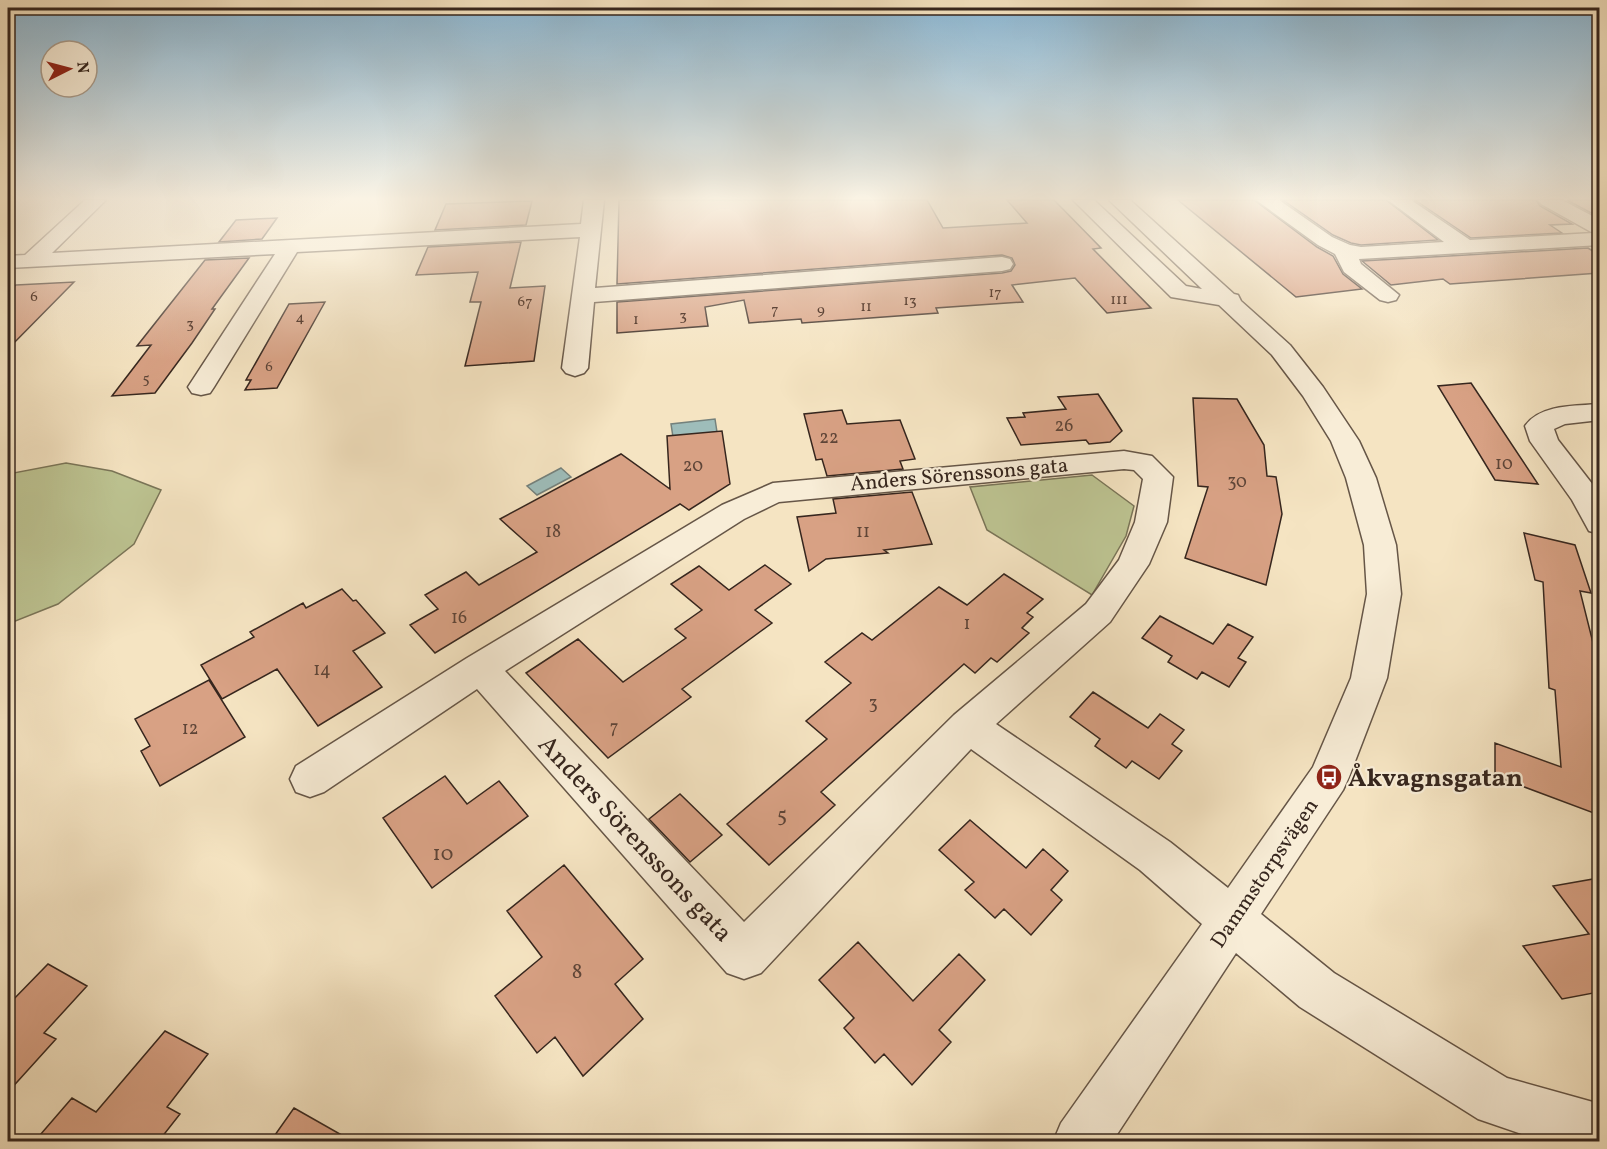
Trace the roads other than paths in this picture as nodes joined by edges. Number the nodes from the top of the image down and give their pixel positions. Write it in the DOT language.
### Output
graph roads {
  1 [pos="39,254"];
  2 [pos="168,254"];
  3 [pos="286,254"];
  4 [pos="588,254"];
  5 [pos="1139,254"];
  6 [pos="1179,254"];
  7 [pos="1346,254"];
  8 [pos="31,261"];
  9 [pos="8,263"];
  10 [pos="1002,264"];
  11 [pos="1388,295"];
  12 [pos="583,296"];
  13 [pos="1230,300"];
  14 [pos="575,368"];
  15 [pos="201,387"];
  16 [pos="1599,412"];
  17 [pos="1599,524"];
  18 [pos="480,668"];
  19 [pos="968,726"];
  20 [pos="310,779"];
  21 [pos="1232,920"];
  22 [pos="1599,1131"];
  23 [pos="1080,1142"];
  1 -- 8 [label="street"];
  2 -- 8 [label="street"];
  3 -- 15 [label="street"];
  4 -- 12 [label="street"];
  5 -- 13 [label="street"];
  6 -- 13 [label="street, Dammstorpsvägen"];
  7 -- 11 [label="street"];
  8 -- 9 [label="street"];
  10 -- 12 [label="street"];
  12 -- 14 [label="street"];
  13 -- 21 [label="street, Dammstorpsvägen"];
  16 -- 17 [label="street"];
  18 -- 19 [label="street, Anders Sörenssons gata"];
  18 -- 19 [label="street, Anders Sörenssons gata"];
  18 -- 20 [label="street, Anders Sörenssons gata"];
  19 -- 21 [label="street"];
  21 -- 22 [label="street"];
  21 -- 23 [label="street, Dammstorpsvägen"];
}
